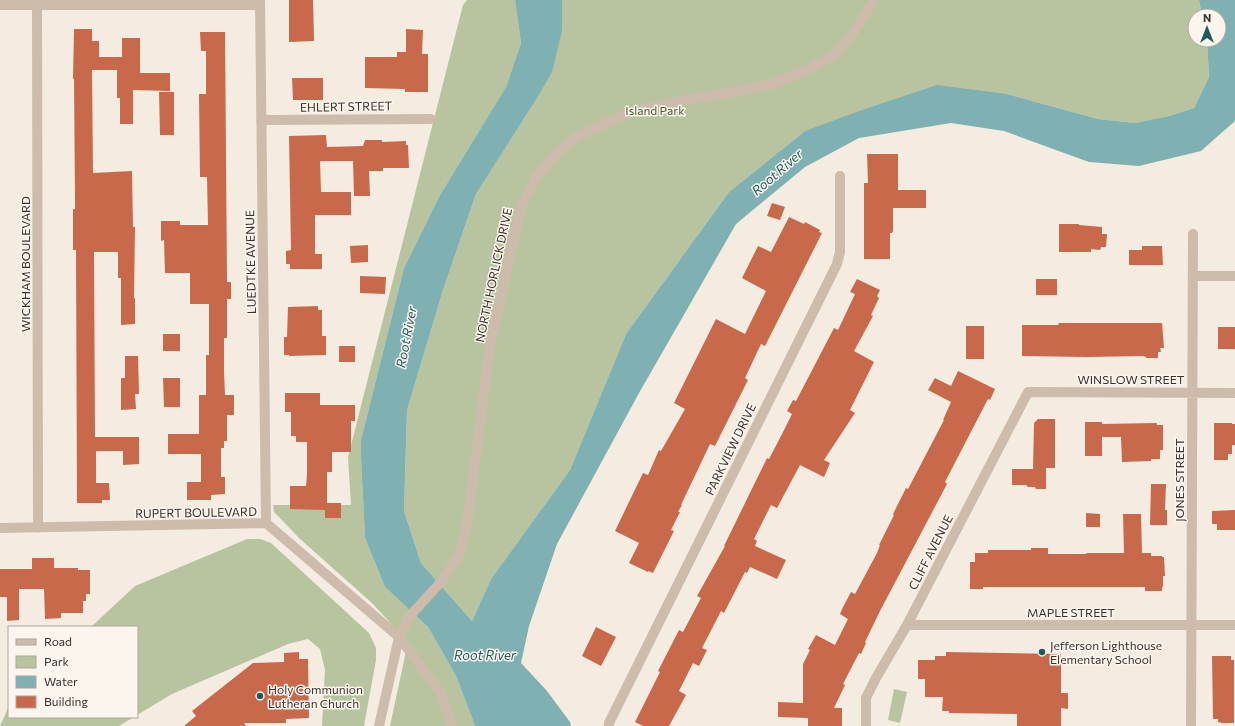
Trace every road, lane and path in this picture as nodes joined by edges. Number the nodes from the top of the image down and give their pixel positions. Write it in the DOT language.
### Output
graph roads {
  1 [pos="874,0"];
  2 [pos="37,3"];
  3 [pos="260,3"];
  4 [pos="0,5"];
  5 [pos="431,119"];
  6 [pos="261,120"];
  7 [pos="840,176"];
  8 [pos="1193,234"];
  9 [pos="1192,276"];
  10 [pos="1235,276"];
  11 [pos="1028,392"];
  12 [pos="1192,392"];
  13 [pos="1235,392"];
  14 [pos="266,523"];
  15 [pos="0,528"];
  16 [pos="38,528"];
  17 [pos="907,625"];
  18 [pos="1192,625"];
  19 [pos="1235,625"];
  20 [pos="399,637"];
  21 [pos="380,726"];
  22 [pos="452,726"];
  23 [pos="608,726"];
  24 [pos="866,726"];
  25 [pos="1191,726"];
  1 -- 20 [label="street, NORTH HORLICK DRIVE"];
  2 -- 3 [label="street"];
  2 -- 4 [label="street"];
  2 -- 16 [label="street, WICKHAM BOULEVARD"];
  3 -- 6 [label="street, LUEDTKE AVENUE"];
  5 -- 6 [label="street, EHLERT STREET"];
  6 -- 14 [label="street, LUEDTKE AVENUE"];
  7 -- 23 [label="street, PARKVIEW DRIVE"];
  8 -- 9 [label="street, JONES STREET"];
  9 -- 10 [label="street"];
  9 -- 12 [label="street, JONES STREET"];
  11 -- 12 [label="street, WINSLOW STREET"];
  11 -- 17 [label="street, CLIFF AVENUE"];
  12 -- 13 [label="street, WINSLOW STREET"];
  12 -- 18 [label="street, JONES STREET"];
  14 -- 16 [label="street, RUPERT BOULEVARD"];
  14 -- 20 [label="street, RUPERT BOULEVARD"];
  15 -- 16 [label="street, RUPERT BOULEVARD"];
  17 -- 18 [label="street, MAPLE STREET"];
  17 -- 24 [label="street, CLIFF AVENUE"];
  18 -- 19 [label="street, MAPLE STREET"];
  18 -- 25 [label="street, JONES STREET"];
  20 -- 21 [label="street, NORTH HORLICK DRIVE"];
  20 -- 22 [label="street, RUPERT BOULEVARD"];
}
